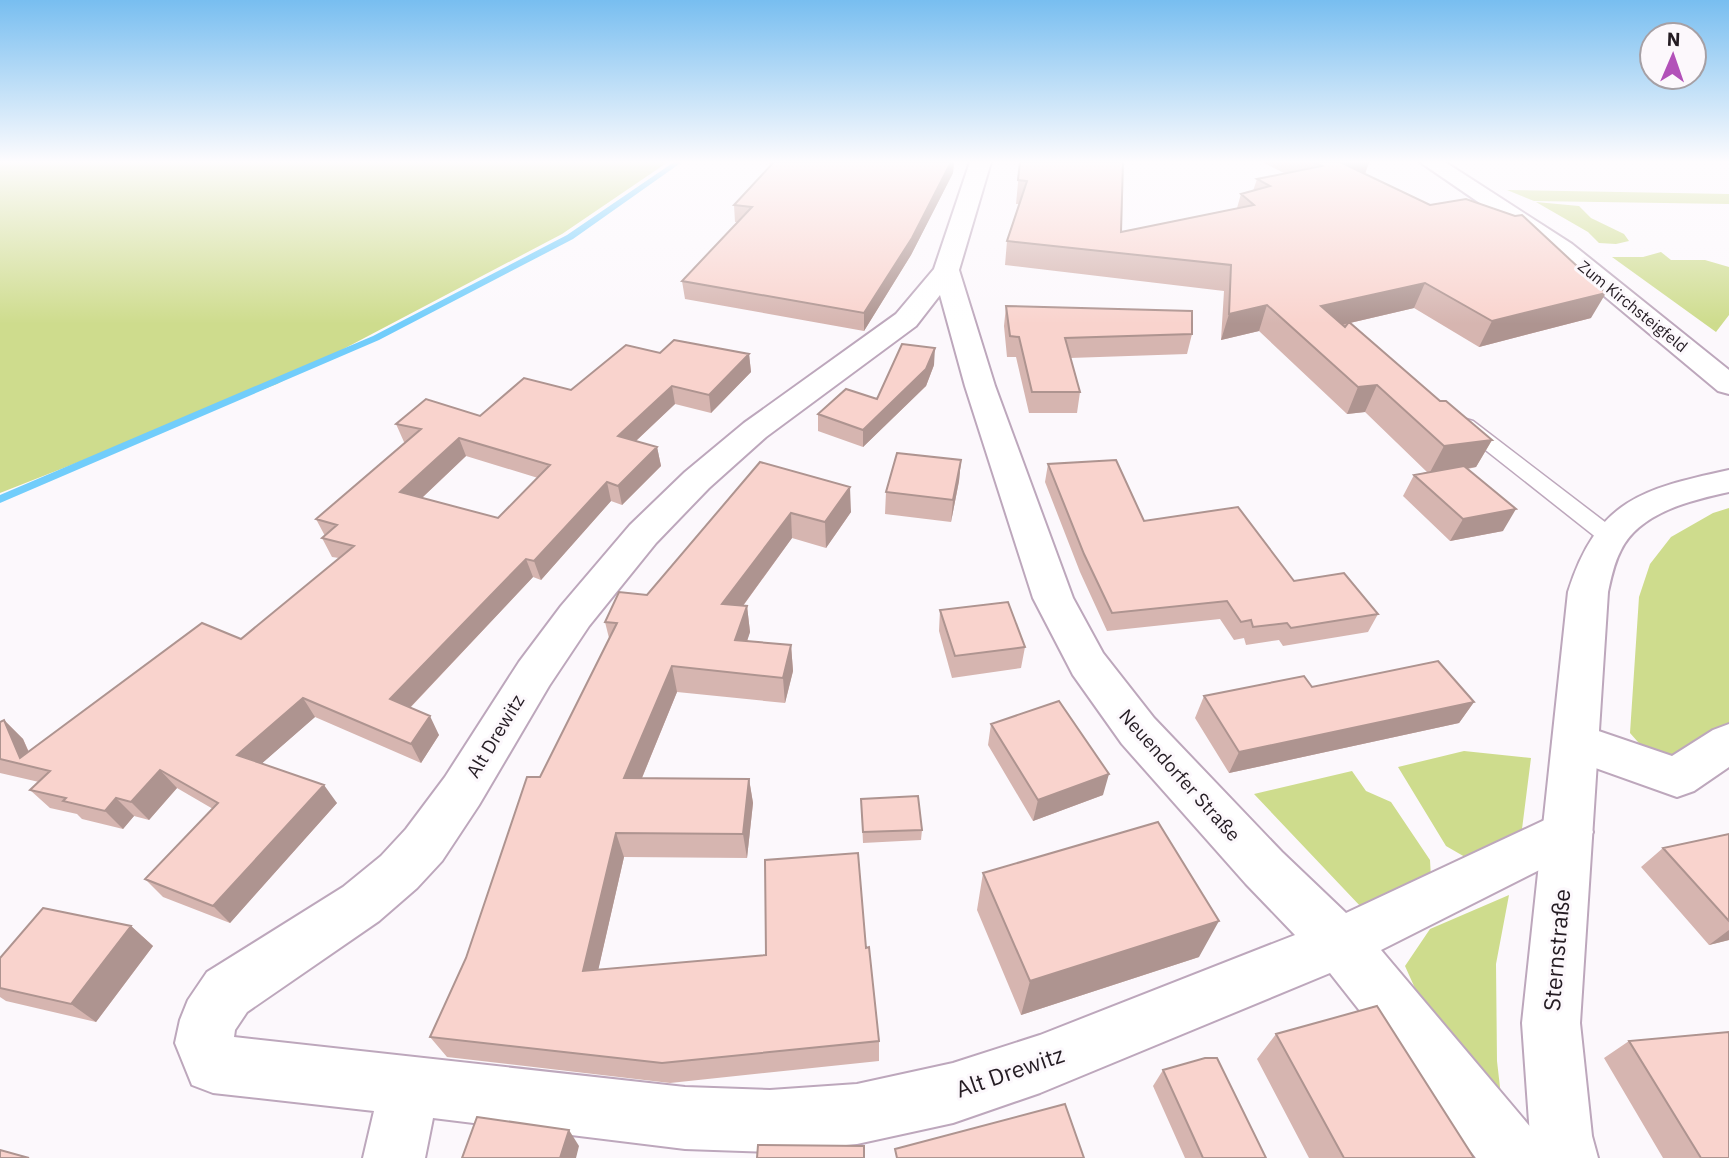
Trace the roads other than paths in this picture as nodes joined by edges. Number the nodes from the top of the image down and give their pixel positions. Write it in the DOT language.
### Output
graph roads {
  1 [pos="965,216"];
  2 [pos="1513,216"];
  3 [pos="946,270"];
  4 [pos="1729,385"];
  5 [pos="1455,416"];
  6 [pos="1729,481"];
  7 [pos="1610,537"];
  8 [pos="1576,742"];
  9 [pos="1729,743"];
  10 [pos="1568,832"];
  11 [pos="1340,943"];
  12 [pos="410,1085"];
  13 [pos="394,1158"];
  14 [pos="1516,1158"];
  15 [pos="1567,1158"];
  1 -- 3 [label="street"];
  2 -- 4 [label="street, Zum Kirchsteigfeld"];
  3 -- 11 [label="street, Neuendorfer Straße"];
  3 -- 12 [label="street, Alt Drewitz"];
  5 -- 7 [label="lane"];
  6 -- 7 [label="street, Sternstraße"];
  7 -- 8 [label="street, Sternstraße"];
  8 -- 9 [label="street"];
  8 -- 10 [label="street, Sternstraße"];
  10 -- 11 [label="street, Alt Drewitz"];
  10 -- 15 [label="street, Sternstraße"];
  11 -- 12 [label="street, Alt Drewitz"];
  11 -- 14 [label="street, Neuendorfer Straße"];
  12 -- 13 [label="street"];
}
